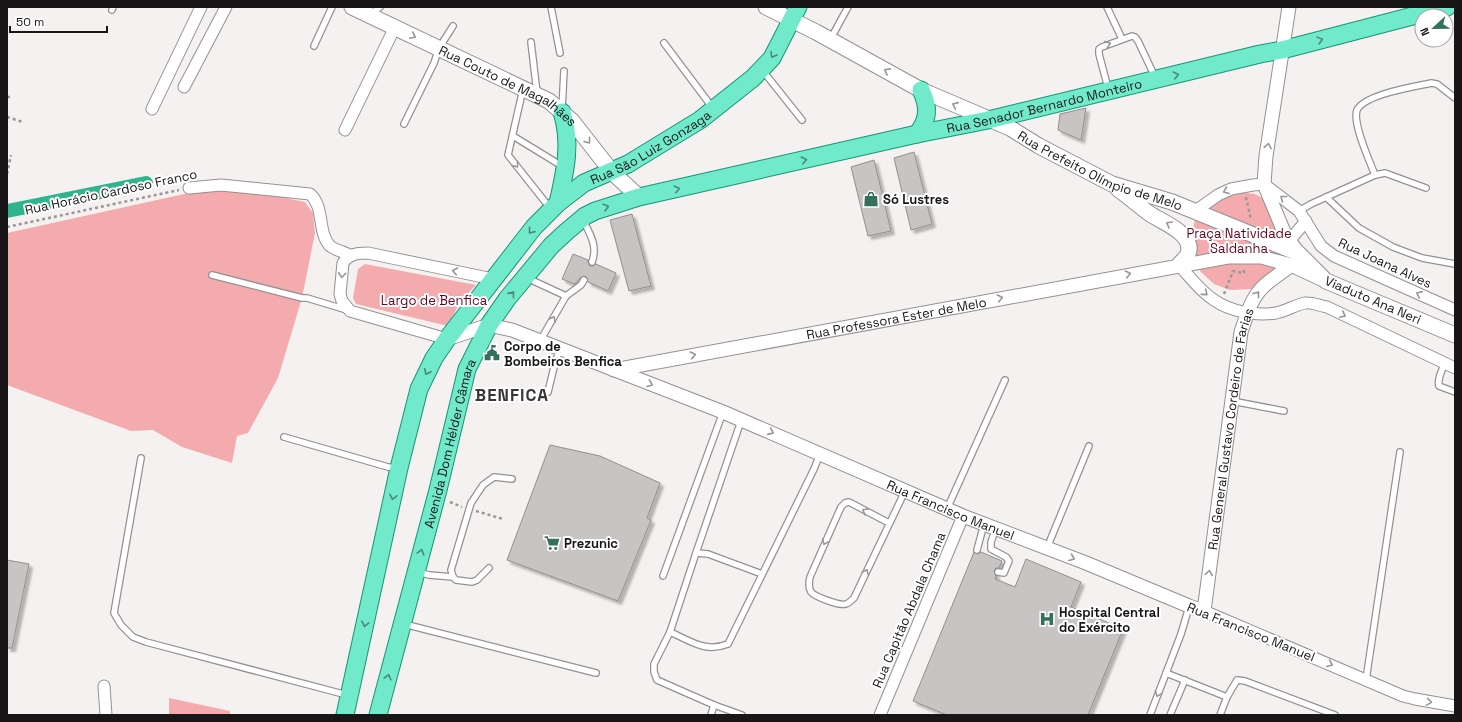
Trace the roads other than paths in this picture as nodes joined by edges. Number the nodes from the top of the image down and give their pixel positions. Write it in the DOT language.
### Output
graph roads {
  1 [pos="201,7"];
  2 [pos="226,7"];
  3 [pos="332,7"];
  4 [pos="352,7"];
  5 [pos="552,7"];
  6 [pos="766,7"];
  7 [pos="848,7"];
  8 [pos="1107,7"];
  9 [pos="1290,7"];
  10 [pos="1447,7"];
  11 [pos="374,11"];
  12 [pos="795,14"];
  13 [pos="453,26"];
  14 [pos="394,27"];
  15 [pos="1122,39"];
  16 [pos="830,40"];
  17 [pos="531,42"];
  18 [pos="664,43"];
  19 [pos="314,46"];
  20 [pos="439,48"];
  21 [pos="1282,50"];
  22 [pos="560,53"];
  23 [pos="761,70"];
  24 [pos="564,71"];
  25 [pos="1156,79"];
  26 [pos="184,87"];
  27 [pos="523,88"];
  28 [pos="921,90"];
  29 [pos="1109,91"];
  30 [pos="537,95"];
  31 [pos="1455,98"];
  32 [pos="152,109"];
  33 [pos="713,109"];
  34 [pos="562,112"];
  35 [pos="802,120"];
  36 [pos="988,120"];
  37 [pos="404,124"];
  38 [pos="345,130"];
  39 [pos="918,134"];
  40 [pos="513,136"];
  41 [pos="566,168"];
  42 [pos="612,172"];
  43 [pos="1375,175"];
  44 [pos="1112,184"];
  45 [pos="1264,184"];
  46 [pos="189,188"];
  47 [pos="1426,188"];
  48 [pos="639,197"];
  49 [pos="1326,197"];
  50 [pos="554,206"];
  51 [pos="1299,211"];
  52 [pos="1194,212"];
  53 [pos="582,218"];
  54 [pos="1306,221"];
  55 [pos="1290,240"];
  56 [pos="350,255"];
  57 [pos="1294,259"];
  58 [pos="592,262"];
  59 [pos="1455,264"];
  60 [pos="1179,265"];
  61 [pos="212,276"];
  62 [pos="525,277"];
  63 [pos="493,279"];
  64 [pos="584,280"];
  65 [pos="1326,281"];
  66 [pos="566,296"];
  67 [pos="1455,310"];
  68 [pos="350,311"];
  69 [pos="1247,313"];
  70 [pos="489,325"];
  71 [pos="1455,335"];
  72 [pos="447,339"];
  73 [pos="540,341"];
  74 [pos="560,349"];
  75 [pos="1450,365"];
  76 [pos="614,370"];
  77 [pos="1005,380"];
  78 [pos="548,392"];
  79 [pos="1455,392"];
  80 [pos="1232,401"];
  81 [pos="1284,411"];
  82 [pos="723,412"];
  83 [pos="742,419"];
  84 [pos="284,438"];
  85 [pos="1089,446"];
  86 [pos="1400,452"];
  87 [pos="820,454"];
  88 [pos="141,458"];
  89 [pos="399,468"];
  90 [pos="512,479"];
  91 [pos="905,491"];
  92 [pos="947,509"];
  93 [pos="963,516"];
  94 [pos="889,523"];
  95 [pos="990,526"];
  96 [pos="1047,548"];
  97 [pos="976,550"];
  98 [pos="696,553"];
  99 [pos="489,568"];
  100 [pos="416,571"];
  101 [pos="998,572"];
  102 [pos="762,574"];
  103 [pos="664,576"];
  104 [pos="453,577"];
  105 [pos="1189,606"];
  106 [pos="1204,611"];
  107 [pos="402,624"];
  108 [pos="670,632"];
  109 [pos="596,673"];
  110 [pos="1166,673"];
  111 [pos="1185,680"];
  112 [pos="1366,680"];
  113 [pos="104,686"];
  114 [pos="349,695"];
  115 [pos="1227,697"];
  116 [pos="714,705"];
  117 [pos="1455,706"];
  118 [pos="106,715"];
  119 [pos="345,715"];
  120 [pos="378,715"];
  121 [pos="711,715"];
  122 [pos="742,715"];
  123 [pos="880,715"];
  124 [pos="1150,715"];
  125 [pos="1170,715"];
  126 [pos="1220,715"];
  127 [pos="1335,715"];
  1 -- 32 [label="street"];
  2 -- 26 [label="street"];
  3 -- 19 [label="lane"];
  4 -- 11 [label="main road, Rua Couto de Magalhães"];
  5 -- 22 [label="lane"];
  6 -- 12 [label="main road, Rua Prefeito Olímpio de Melo"];
  7 -- 16 [label="lane"];
  8 -- 15 [label="lane"];
  9 -- 21 [label="street"];
  21 -- 10 [label="main road, Rua Senador Bernardo Monteiro, one-way"];
  11 -- 14 [label="main road, Rua Couto de Magalhães"];
  12 -- 16 [label="main road, Rua Prefeito Olímpio de Melo"];
  12 -- 23 [label="main road, Rua São Luiz Gonzaga, one-way"];
  13 -- 20 [label="lane"];
  14 -- 20 [label="main road, Rua Couto de Magalhães, one-way"];
  14 -- 38 [label="street"];
  15 -- 25 [label="lane"];
  29 -- 15 [label="lane, one-way"];
  28 -- 16 [label="main road, Rua Prefeito Olímpio de Melo, one-way"];
  17 -- 30 [label="lane"];
  18 -- 33 [label="lane"];
  20 -- 27 [label="main road, Rua Couto de Magalhães"];
  20 -- 37 [label="lane"];
  25 -- 21 [label="main road, Rua Senador Bernardo Monteiro, one-way"];
  45 -- 21 [label="street, one-way"];
  23 -- 33 [label="main road, Rua São Luiz Gonzaga"];
  23 -- 35 [label="lane"];
  24 -- 34 [label="lane"];
  25 -- 29 [label="main road, Rua Senador Bernardo Monteiro"];
  27 -- 30 [label="main road, Rua Couto de Magalhães"];
  27 -- 40 [label="lane"];
  36 -- 28 [label="main road, Rua Prefeito Olímpio de Melo, one-way"];
  28 -- 39 [label="main road"];
  29 -- 36 [label="main road, Rua Senador Bernardo Monteiro"];
  30 -- 34 [label="main road, Rua Couto de Magalhães"];
  31 -- 43 [label="lane"];
  33 -- 42 [label="main road, Rua São Luiz Gonzaga"];
  34 -- 41 [label="main road"];
  34 -- 42 [label="main road, Rua Couto de Magalhães, one-way"];
  36 -- 39 [label="main road, Rua Senador Bernardo Monteiro"];
  36 -- 44 [label="main road, Rua Prefeito Olímpio de Melo"];
  48 -- 39 [label="main road, Rua Senador Bernardo Monteiro, one-way"];
  40 -- 41 [label="lane"];
  40 -- 50 [label="lane, one-way"];
  41 -- 50 [label="main road"];
  42 -- 48 [label="main road, Rua Couto de Magalhães"];
  42 -- 50 [label="main road, Rua São Luiz Gonzaga"];
  43 -- 47 [label="lane"];
  43 -- 49 [label="lane"];
  44 -- 52 [label="main road, Rua Prefeito Olímpio de Melo"];
  60 -- 44 [label="main road, one-way"];
  51 -- 45 [label="street, Rua Joana Alves, one-way"];
  45 -- 52 [label="street, one-way"];
  45 -- 55 [label="street"];
  46 -- 56 [label="street, Rua Horácio Cardoso Franco"];
  53 -- 48 [label="main road, Avenida Dom Hélder Câmara, one-way"];
  49 -- 51 [label="lane"];
  49 -- 59 [label="lane"];
  50 -- 63 [label="main road, Rua São Luiz Gonzaga, one-way"];
  51 -- 54 [label="street, Rua Joana Alves"];
  52 -- 57 [label="main road, Rua Prefeito Olímpio de Melo"];
  53 -- 58 [label="lane"];
  53 -- 62 [label="main road, Avenida Dom Hélder Câmara"];
  54 -- 55 [label="street"];
  67 -- 54 [label="street, Rua Joana Alves, one-way"];
  55 -- 57 [label="street"];
  63 -- 56 [label="street, one-way"];
  56 -- 68 [label="street, one-way"];
  57 -- 60 [label="street"];
  57 -- 65 [label="main road, Rua Prefeito Olímpio de Melo"];
  69 -- 57 [label="street, Rua General Gustavo Cordeiro de Farias, one-way"];
  60 -- 69 [label="street, one-way"];
  76 -- 60 [label="street, Rua Professora Ester de Melo, one-way"];
  61 -- 68 [label="lane"];
  62 -- 66 [label="lane"];
  70 -- 62 [label="main road, Avenida Dom Hélder Câmara, one-way"];
  63 -- 72 [label="main road"];
  64 -- 66 [label="lane"];
  65 -- 71 [label="main road, Viaduto Ana Neri"];
  73 -- 66 [label="lane, one-way"];
  68 -- 72 [label="street"];
  69 -- 75 [label="street, one-way"];
  69 -- 80 [label="street, Rua General Gustavo Cordeiro de Farias"];
  70 -- 72 [label="street"];
  70 -- 73 [label="street, Rua Francisco Manuel"];
  100 -- 70 [label="main road, Avenida Dom Hélder Câmara, one-way"];
  72 -- 89 [label="main road, one-way"];
  73 -- 74 [label="street, Rua Francisco Manuel"];
  74 -- 76 [label="street, Rua Francisco Manuel"];
  74 -- 78 [label="lane"];
  75 -- 79 [label="lane"];
  76 -- 82 [label="street, Rua Francisco Manuel, one-way"];
  77 -- 92 [label="lane"];
  80 -- 81 [label="lane"];
  106 -- 80 [label="street, Rua General Gustavo Cordeiro de Farias, one-way"];
  82 -- 83 [label="street, Rua Francisco Manuel"];
  82 -- 103 [label="lane"];
  83 -- 87 [label="street, Rua Francisco Manuel, one-way"];
  83 -- 98 [label="lane"];
  84 -- 89 [label="lane"];
  85 -- 96 [label="lane"];
  86 -- 112 [label="lane"];
  87 -- 91 [label="street, Rua Francisco Manuel"];
  87 -- 102 [label="lane"];
  88 -- 114 [label="lane"];
  89 -- 114 [label="main road, one-way"];
  90 -- 104 [label="lane"];
  91 -- 92 [label="street, Rua Francisco Manuel"];
  91 -- 94 [label="lane"];
  92 -- 93 [label="street, Rua Francisco Manuel"];
  93 -- 95 [label="street, Rua Francisco Manuel"];
  93 -- 123 [label="street, Rua Capitão Abdala Chama"];
  94 -- 94 [label="lane, one-way"];
  95 -- 96 [label="street, Rua Francisco Manuel"];
  95 -- 97 [label="lane"];
  95 -- 101 [label="lane"];
  96 -- 105 [label="street, Rua Francisco Manuel, one-way"];
  98 -- 102 [label="lane"];
  98 -- 108 [label="lane"];
  99 -- 104 [label="lane"];
  100 -- 104 [label="lane"];
  100 -- 107 [label="main road, Avenida Dom Hélder Câmara"];
  102 -- 108 [label="lane"];
  105 -- 106 [label="street, Rua Francisco Manuel"];
  105 -- 110 [label="lane"];
  106 -- 112 [label="street, Rua Francisco Manuel, one-way"];
  107 -- 109 [label="lane"];
  120 -- 107 [label="main road, Avenida Dom Hélder Câmara, one-way"];
  108 -- 116 [label="lane"];
  110 -- 111 [label="lane"];
  110 -- 124 [label="lane, one-way"];
  111 -- 115 [label="lane"];
  111 -- 125 [label="lane"];
  112 -- 117 [label="street, Rua Francisco Manuel, one-way"];
  113 -- 118 [label="street"];
  114 -- 119 [label="main road"];
  115 -- 126 [label="lane"];
  115 -- 127 [label="lane"];
  116 -- 121 [label="lane"];
  116 -- 122 [label="lane"];
}
